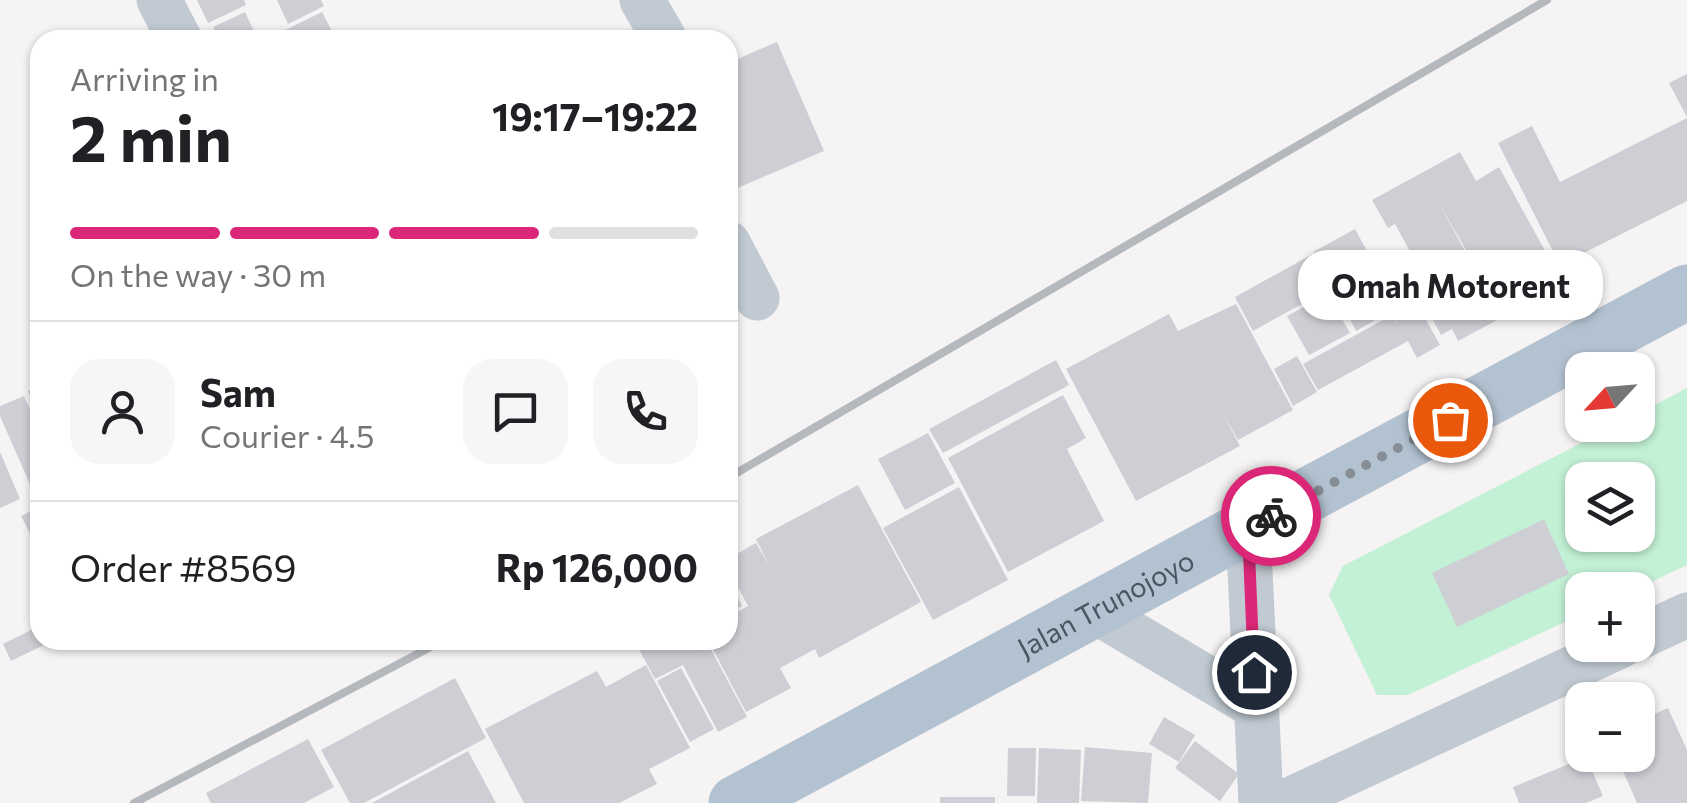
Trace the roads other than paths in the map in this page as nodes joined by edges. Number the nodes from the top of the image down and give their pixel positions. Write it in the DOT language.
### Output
graph roads {
  1 [pos="159,0"];
  2 [pos="642,0"];
  3 [pos="175,30"];
  4 [pos="658,30"];
  5 [pos="738,262"];
  6 [pos="1687,292"];
  7 [pos="757,298"];
  8 [pos="1248,528"];
  9 [pos="1091,609"];
  10 [pos="1687,615"];
  11 [pos="1655,630"];
  12 [pos="1586,662"];
  13 [pos="1256,708"];
  14 [pos="736,803"];
  15 [pos="1262,803"];
  16 [pos="1284,803"];
  1 -- 3 [label="street"];
  2 -- 4 [label="street"];
  5 -- 7 [label="street"];
  6 -- 8 [label="main road, Jalan Trunojoyo"];
  8 -- 9 [label="main road, Jalan Trunojoyo"];
  8 -- 13 [label="street"];
  9 -- 13 [label="street"];
  9 -- 14 [label="main road, Jalan Trunojoyo"];
  10 -- 11 [label="street"];
  12 -- 16 [label="street"];
  13 -- 15 [label="street"];
}
